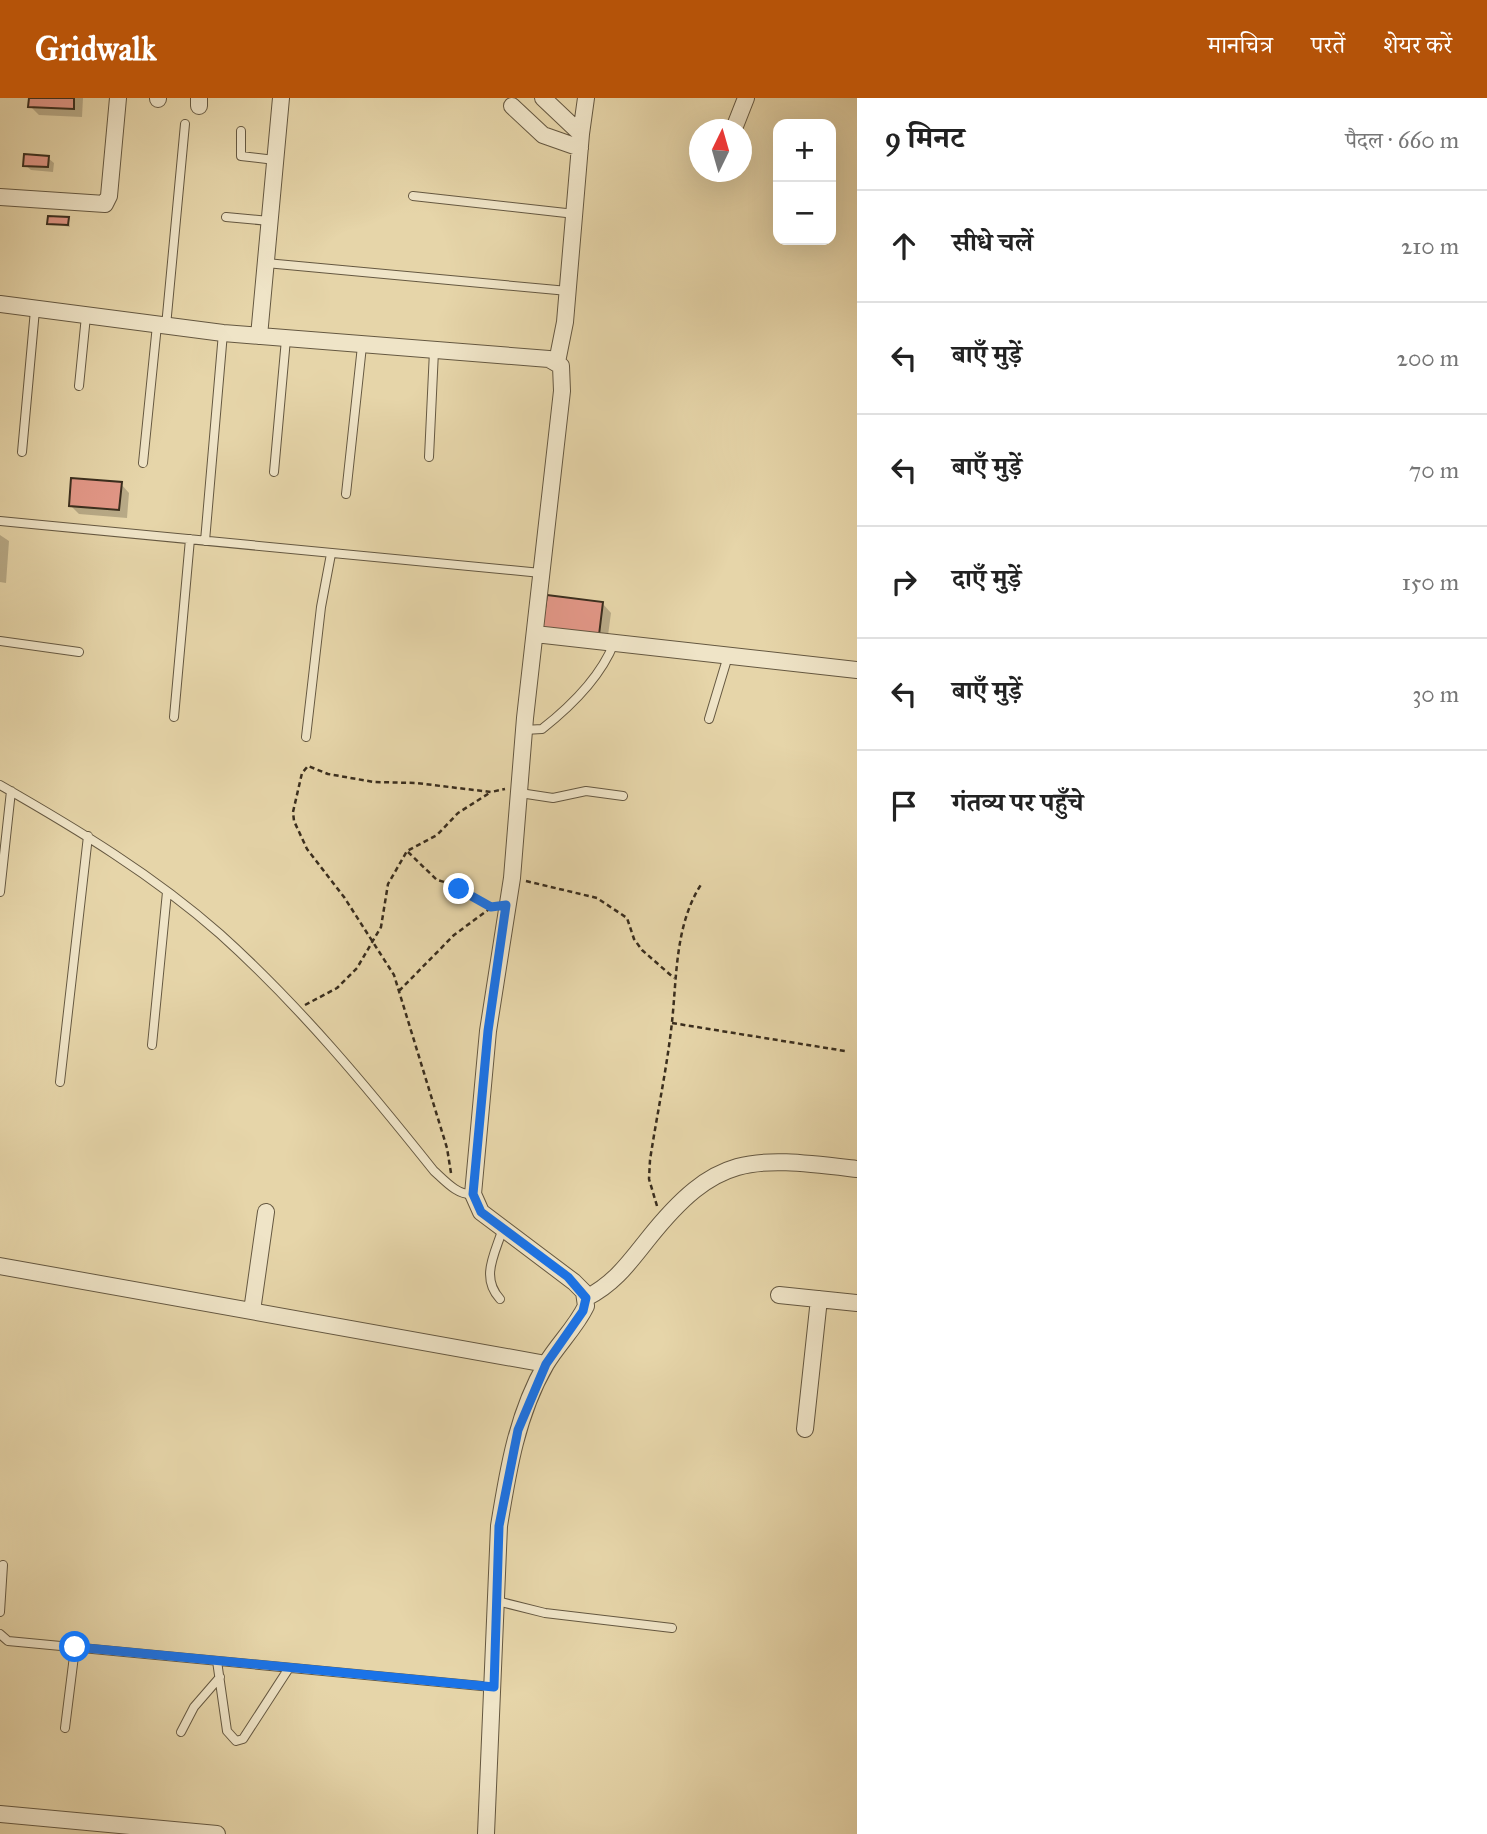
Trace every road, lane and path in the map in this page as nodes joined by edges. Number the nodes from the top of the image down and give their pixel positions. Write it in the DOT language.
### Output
graph roads {
  1 [pos="118,98"];
  2 [pos="281,98"];
  3 [pos="543,98"];
  4 [pos="586,98"];
  5 [pos="746,98"];
  6 [pos="512,106"];
  7 [pos="738,119"];
  8 [pos="185,124"];
  9 [pos="241,131"];
  10 [pos="581,141"];
  11 [pos="275,160"];
  12 [pos="413,196"];
  13 [pos="0,197"];
  14 [pos="575,214"];
  15 [pos="226,217"];
  16 [pos="269,221"];
  17 [pos="265,262"];
  18 [pos="568,291"];
  19 [pos="0,304"];
  20 [pos="35,310"];
  21 [pos="86,316"];
  22 [pos="162,326"];
  23 [pos="223,333"];
  24 [pos="259,336"];
  25 [pos="286,339"];
  26 [pos="362,346"];
  27 [pos="434,351"];
  28 [pos="557,362"];
  29 [pos="79,386"];
  30 [pos="22,452"];
  31 [pos="429,457"];
  32 [pos="143,463"];
  33 [pos="274,472"];
  34 [pos="346,494"];
  35 [pos="0,521"];
  36 [pos="190,540"];
  37 [pos="205,541"];
  38 [pos="331,554"];
  39 [pos="541,573"];
  40 [pos="535,634"];
  41 [pos="0,641"];
  42 [pos="614,643"];
  43 [pos="79,652"];
  44 [pos="727,656"];
  45 [pos="857,670"];
  46 [pos="174,717"];
  47 [pos="709,719"];
  48 [pos="524,730"];
  49 [pos="306,737"];
  50 [pos="0,785"];
  51 [pos="520,788"];
  52 [pos="11,791"];
  53 [pos="491,792"];
  54 [pos="623,796"];
  55 [pos="88,836"];
  56 [pos="407,851"];
  57 [pos="512,878"];
  58 [pos="702,883"];
  59 [pos="0,892"];
  60 [pos="167,892"];
  61 [pos="498,906"];
  62 [pos="373,941"];
  63 [pos="674,978"];
  64 [pos="398,992"];
  65 [pos="297,1009"];
  66 [pos="672,1023"];
  67 [pos="152,1045"];
  68 [pos="845,1051"];
  69 [pos="60,1082"];
  70 [pos="857,1169"];
  71 [pos="456,1189"];
  72 [pos="473,1194"];
  73 [pos="266,1212"];
  74 [pos="662,1223"];
  75 [pos="503,1228"];
  76 [pos="0,1266"];
  77 [pos="779,1295"];
  78 [pos="586,1298"];
  79 [pos="500,1299"];
  80 [pos="819,1299"];
  81 [pos="857,1303"];
  82 [pos="252,1311"];
  83 [pos="546,1364"];
  84 [pos="804,1429"];
  85 [pos="2,1564"];
  86 [pos="497,1601"];
  87 [pos="0,1612"];
  88 [pos="672,1628"];
  89 [pos="0,1634"];
  90 [pos="75,1647"];
  91 [pos="217,1661"];
  92 [pos="289,1668"];
  93 [pos="219,1676"];
  94 [pos="494,1687"];
  95 [pos="65,1728"];
  96 [pos="181,1732"];
  97 [pos="0,1814"];
  98 [pos="217,1834"];
  99 [pos="486,1834"];
  1 -- 13 [label="street"];
  2 -- 11 [label="street"];
  3 -- 10 [label="street"];
  4 -- 10 [label="street"];
  5 -- 7 [label="street"];
  6 -- 10 [label="street"];
  8 -- 22 [label="lane"];
  9 -- 11 [label="lane"];
  10 -- 14 [label="street"];
  11 -- 16 [label="street"];
  12 -- 14 [label="lane"];
  14 -- 18 [label="street"];
  15 -- 16 [label="lane"];
  16 -- 17 [label="street"];
  17 -- 18 [label="lane"];
  17 -- 24 [label="street"];
  18 -- 28 [label="street"];
  19 -- 20 [label="street"];
  20 -- 21 [label="street"];
  20 -- 30 [label="lane"];
  21 -- 22 [label="street"];
  21 -- 29 [label="lane"];
  22 -- 23 [label="street"];
  22 -- 32 [label="lane"];
  23 -- 24 [label="street"];
  23 -- 37 [label="lane"];
  24 -- 25 [label="street"];
  25 -- 26 [label="street"];
  25 -- 33 [label="lane"];
  26 -- 27 [label="street"];
  26 -- 34 [label="lane"];
  27 -- 28 [label="street"];
  27 -- 31 [label="lane"];
  28 -- 39 [label="street"];
  35 -- 36 [label="lane"];
  36 -- 37 [label="lane"];
  36 -- 46 [label="lane"];
  37 -- 38 [label="lane"];
  38 -- 39 [label="lane"];
  38 -- 49 [label="lane"];
  39 -- 40 [label="street"];
  40 -- 42 [label="street"];
  40 -- 48 [label="street"];
  41 -- 43 [label="lane"];
  42 -- 44 [label="street"];
  42 -- 48 [label="lane"];
  44 -- 45 [label="street"];
  44 -- 47 [label="lane"];
  48 -- 51 [label="street"];
  50 -- 52 [label="lane"];
  51 -- 53 [label="path"];
  51 -- 54 [label="lane"];
  51 -- 57 [label="street"];
  52 -- 55 [label="lane"];
  52 -- 59 [label="lane"];
  53 -- 56 [label="path"];
  53 -- 62 [label="path"];
  55 -- 60 [label="lane"];
  55 -- 69 [label="lane"];
  56 -- 61 [label="path"];
  56 -- 62 [label="path"];
  57 -- 61 [label="street"];
  57 -- 63 [label="path"];
  58 -- 63 [label="path"];
  60 -- 65 [label="lane"];
  60 -- 67 [label="lane"];
  61 -- 64 [label="path"];
  61 -- 72 [label="street"];
  62 -- 64 [label="path"];
  62 -- 65 [label="path"];
  63 -- 66 [label="path"];
  64 -- 71 [label="path"];
  65 -- 71 [label="lane"];
  66 -- 68 [label="path"];
  66 -- 74 [label="path"];
  70 -- 74 [label="street"];
  71 -- 72 [label="lane"];
  72 -- 75 [label="street"];
  73 -- 82 [label="street"];
  74 -- 78 [label="street"];
  75 -- 78 [label="street"];
  75 -- 79 [label="lane"];
  76 -- 82 [label="street"];
  77 -- 80 [label="street"];
  78 -- 83 [label="street"];
  80 -- 81 [label="street"];
  80 -- 84 [label="street"];
  82 -- 83 [label="street"];
  83 -- 86 [label="street"];
  85 -- 87 [label="lane"];
  86 -- 88 [label="lane"];
  86 -- 94 [label="street"];
  89 -- 90 [label="lane"];
  90 -- 91 [label="lane"];
  90 -- 95 [label="lane"];
  91 -- 92 [label="lane"];
  91 -- 93 [label="lane"];
  92 -- 93 [label="lane"];
  92 -- 94 [label="lane"];
  93 -- 96 [label="lane"];
  94 -- 99 [label="street"];
  97 -- 98 [label="street"];
}
